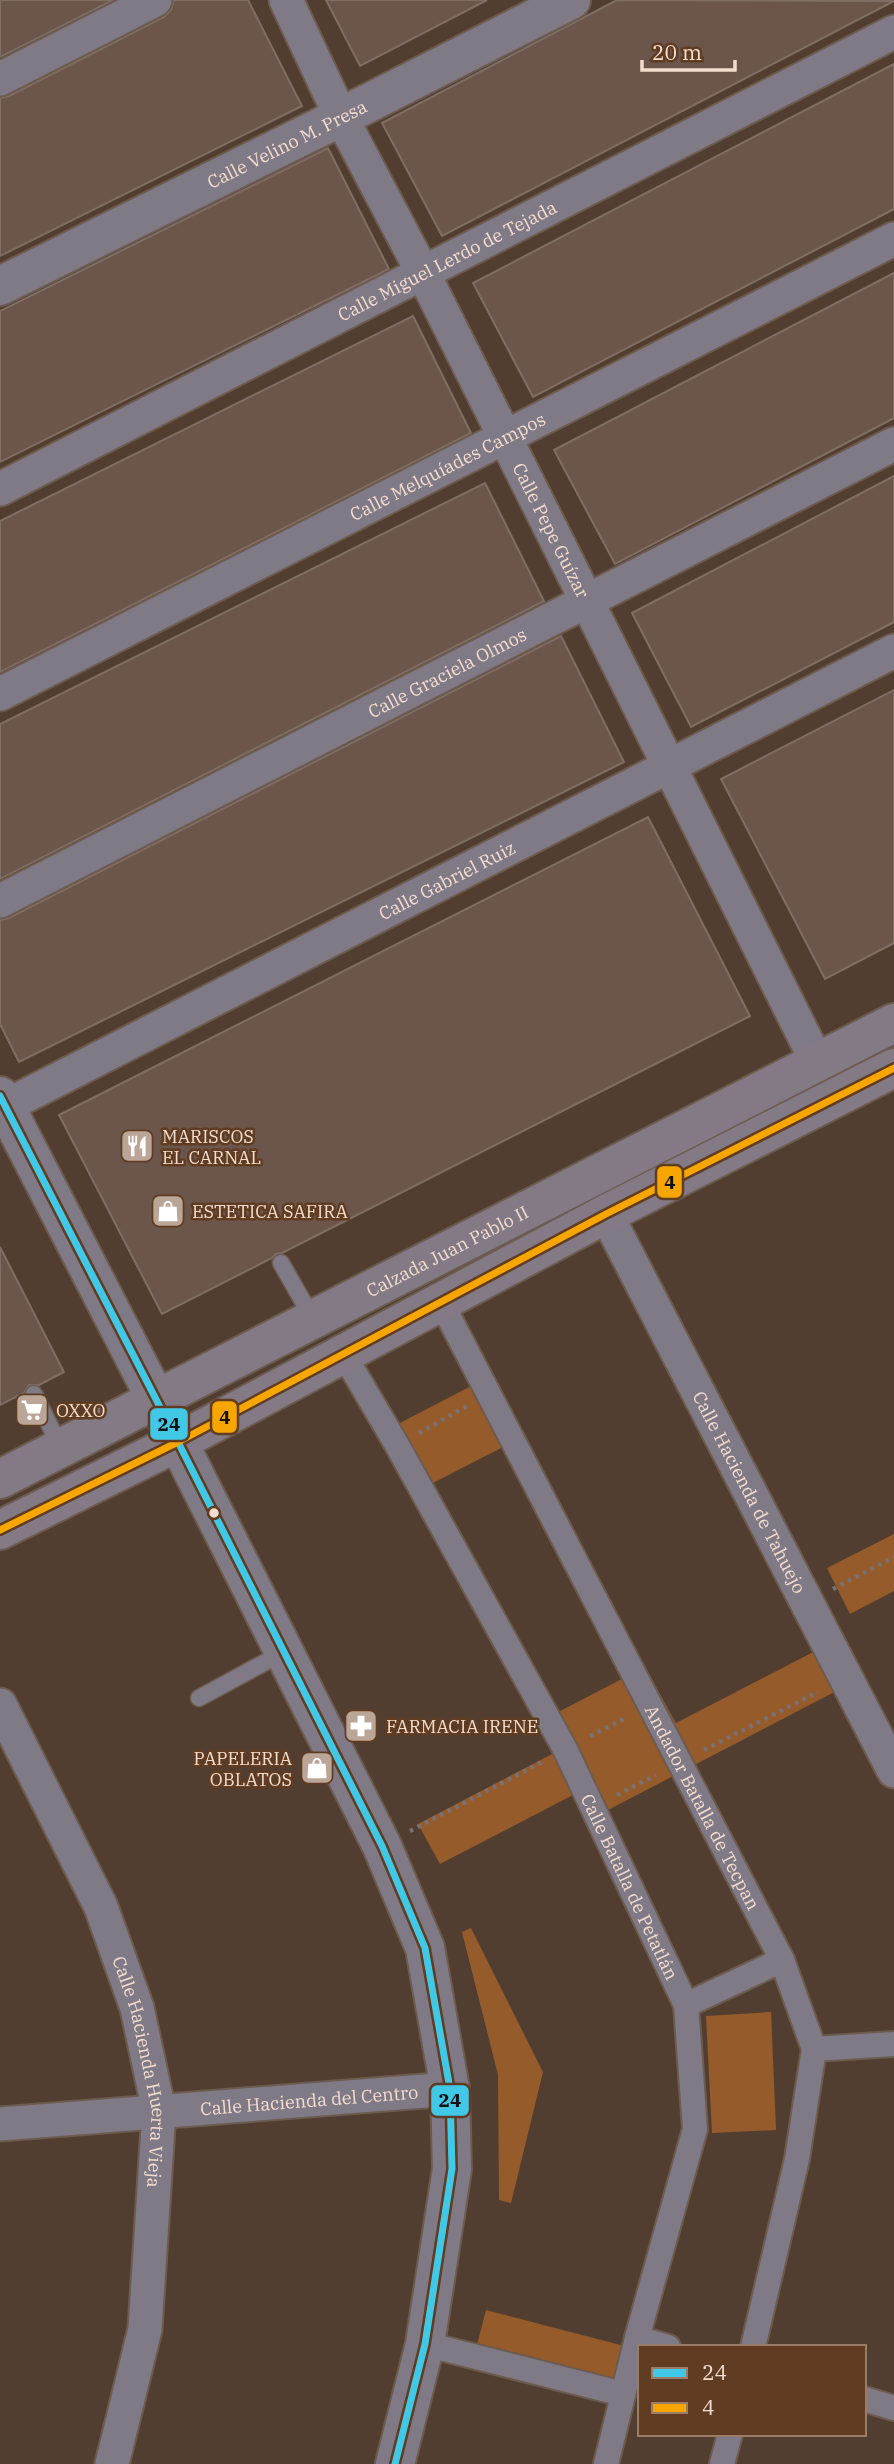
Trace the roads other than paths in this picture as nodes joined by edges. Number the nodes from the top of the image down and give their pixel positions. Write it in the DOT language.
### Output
graph roads {
  1 [pos="155,0"];
  2 [pos="286,0"];
  3 [pos="571,0"];
  4 [pos="894,32"];
  5 [pos="0,79"];
  6 [pos="341,117"];
  7 [pos="894,239"];
  8 [pos="423,272"];
  9 [pos="0,286"];
  10 [pos="505,437"];
  11 [pos="894,444"];
  12 [pos="0,489"];
  13 [pos="587,601"];
  14 [pos="894,651"];
  15 [pos="0,694"];
  16 [pos="669,766"];
  17 [pos="0,901"];
  18 [pos="894,1023"];
  19 [pos="817,1062"];
  20 [pos="894,1068"];
  21 [pos="2,1104"];
  22 [pos="606,1214"];
  23 [pos="281,1263"];
  24 [pos="440,1302"];
  25 [pos="313,1319"];
  26 [pos="344,1355"];
  27 [pos="34,1394"];
  28 [pos="156,1399"];
  29 [pos="178,1442"];
  30 [pos="61,1448"];
  31 [pos="0,1479"];
  32 [pos="0,1530"];
  33 [pos="284,1652"];
  34 [pos="199,1698"];
  35 [pos="0,1705"];
  36 [pos="894,1771"];
  37 [pos="782,1960"];
  38 [pos="686,2005"];
  39 [pos="894,2044"];
  40 [pos="814,2049"];
  41 [pos="450,2089"];
  42 [pos="159,2111"];
  43 [pos="0,2124"];
  44 [pos="636,2338"];
  45 [pos="425,2344"];
  46 [pos="661,2345"];
  47 [pos="753,2345"];
  48 [pos="624,2394"];
  49 [pos="866,2400"];
  50 [pos="894,2407"];
  51 [pos="729,2436"];
  52 [pos="112,2464"];
  53 [pos="395,2464"];
  54 [pos="606,2464"];
  55 [pos="722,2464"];
  1 -- 5 [label="street"];
  2 -- 6 [label="street, Calle Pepe Guízar"];
  3 -- 6 [label="street, Calle Velino M. Presa"];
  4 -- 8 [label="street, Calle Miguel Lerdo de Tejada"];
  6 -- 8 [label="street, Calle Pepe Guízar"];
  6 -- 9 [label="street, Calle Velino M. Presa"];
  7 -- 10 [label="street, Calle Melquíades Campos"];
  8 -- 10 [label="street, Calle Pepe Guízar"];
  8 -- 12 [label="street, Calle Miguel Lerdo de Tejada"];
  10 -- 13 [label="street, Calle Pepe Guízar"];
  10 -- 15 [label="street, Calle Melquíades Campos"];
  11 -- 13 [label="street, Calle Graciela Olmos"];
  13 -- 16 [label="street, Calle Pepe Guízar"];
  13 -- 17 [label="street, Calle Graciela Olmos"];
  14 -- 16 [label="street, Calle Gabriel Ruiz"];
  16 -- 19 [label="street, Calle Pepe Guízar"];
  16 -- 21 [label="street, Calle Gabriel Ruiz"];
  18 -- 19 [label="main road, Calzada Juan Pablo II"];
  19 -- 25 [label="main road, Calzada Juan Pablo II"];
  20 -- 22 [label="main road"];
  21 -- 28 [label="street"];
  22 -- 24 [label="main road"];
  22 -- 36 [label="street, Calle Hacienda de Tahuejo"];
  23 -- 25 [label="lane"];
  24 -- 26 [label="main road"];
  24 -- 37 [label="street, Andador Batalla de Tecpan"];
  25 -- 28 [label="main road, Calzada Juan Pablo II"];
  26 -- 29 [label="main road"];
  26 -- 38 [label="street, Calle Batalla de Petatlán"];
  27 -- 30 [label="lane"];
  28 -- 29 [label="street"];
  28 -- 30 [label="main road, Calzada Juan Pablo II"];
  29 -- 32 [label="main road"];
  29 -- 33 [label="street"];
  30 -- 31 [label="main road, Calzada Juan Pablo II"];
  33 -- 34 [label="lane"];
  33 -- 41 [label="street"];
  35 -- 42 [label="street, Calle Hacienda Huerta Vieja"];
  37 -- 38 [label="street"];
  37 -- 40 [label="street, Andador Batalla de Tecpan"];
  38 -- 44 [label="street, Calle Batalla de Petatlán"];
  39 -- 40 [label="street"];
  40 -- 47 [label="street, Andador Batalla de Tecpan"];
  41 -- 42 [label="street, Calle Hacienda del Centro"];
  41 -- 45 [label="street"];
  42 -- 43 [label="street, Calle Hacienda del Centro"];
  42 -- 52 [label="street, Calle Hacienda Huerta Vieja"];
  44 -- 46 [label="street"];
  44 -- 48 [label="street, Calle Batalla de Petatlán"];
  45 -- 48 [label="street"];
  45 -- 53 [label="street"];
  48 -- 54 [label="street, Calle Batalla de Petatlán"];
  49 -- 50 [label="street"];
  51 -- 55 [label="street"];
}
